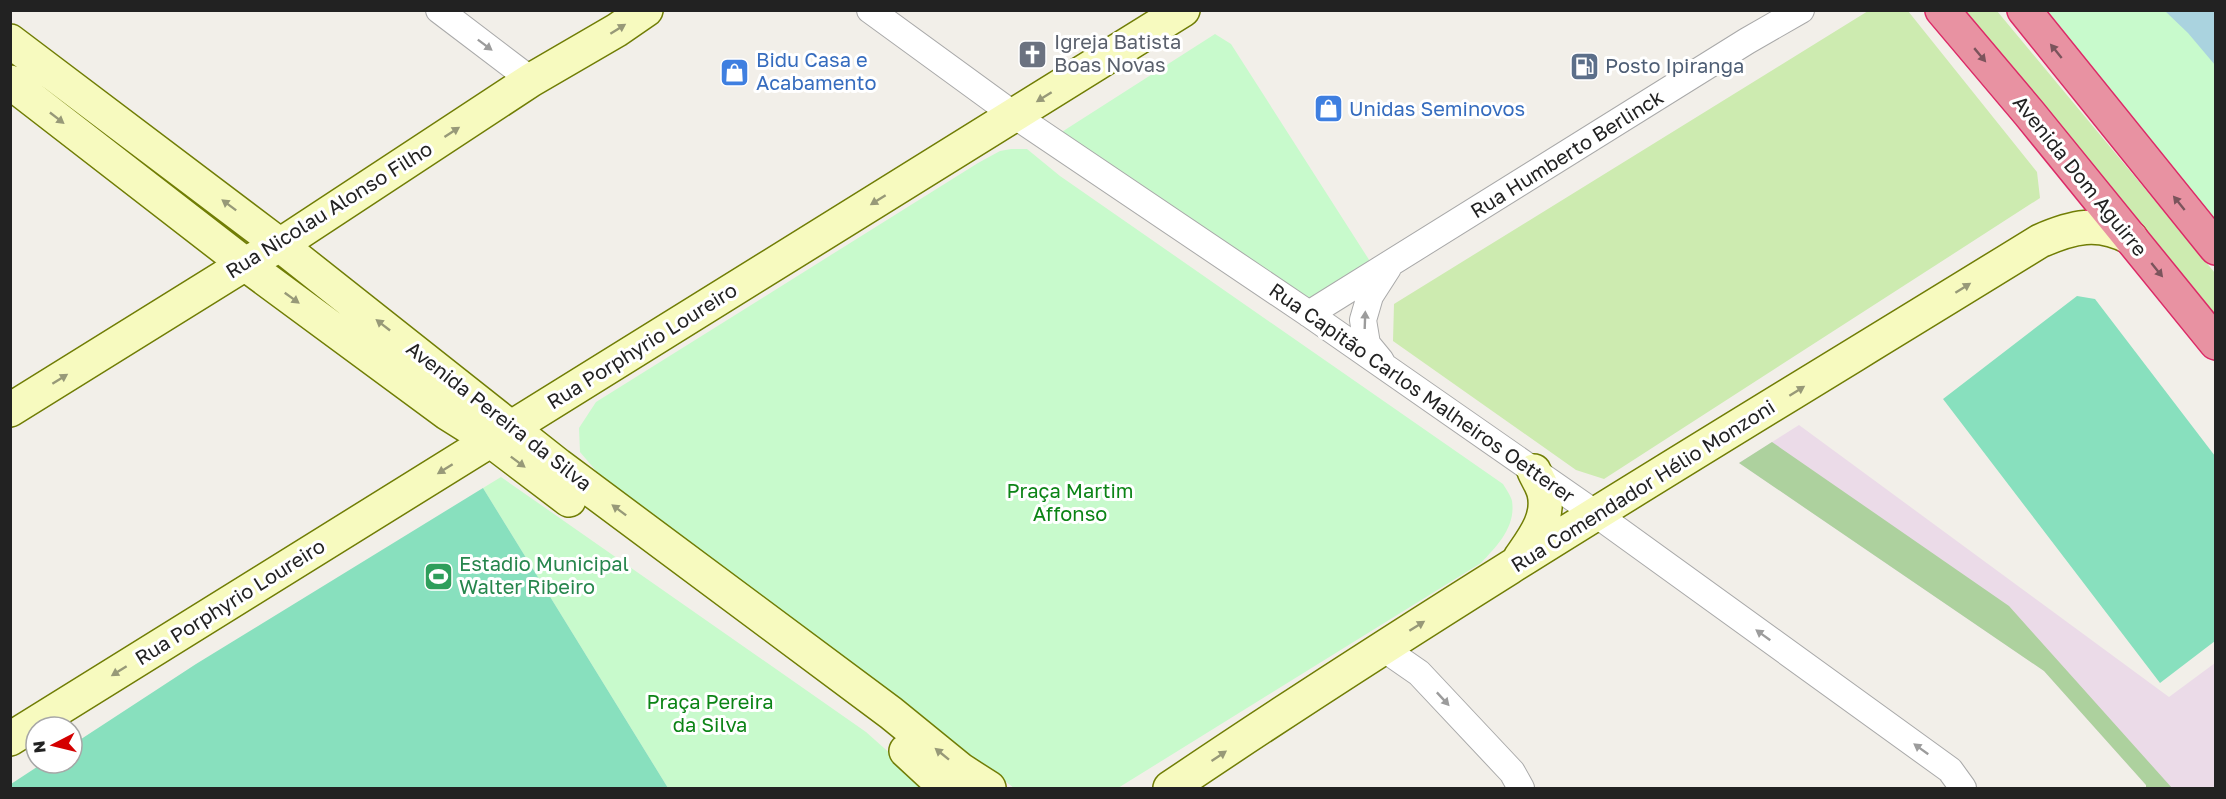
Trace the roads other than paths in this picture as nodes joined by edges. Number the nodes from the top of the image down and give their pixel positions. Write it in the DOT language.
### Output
graph roads {
  1 [pos="439,10"];
  2 [pos="646,10"];
  3 [pos="870,10"];
  4 [pos="1183,10"];
  5 [pos="1801,10"];
  6 [pos="1942,10"];
  7 [pos="2024,10"];
  8 [pos="10,41"];
  9 [pos="531,80"];
  10 [pos="10,82"];
  11 [pos="1014,115"];
  12 [pos="328,213"];
  13 [pos="2131,238"];
  14 [pos="280,244"];
  15 [pos="2216,248"];
  16 [pos="1394,261"];
  17 [pos="245,264"];
  18 [pos="324,279"];
  19 [pos="1309,314"];
  20 [pos="2216,343"];
  21 [pos="1389,370"];
  22 [pos="10,410"];
  23 [pos="501,434"];
  24 [pos="1534,471"];
  25 [pos="1596,514"];
  26 [pos="1515,565"];
  27 [pos="1383,648"];
  28 [pos="10,739"];
  29 [pos="946,789"];
  30 [pos="989,789"];
  31 [pos="1170,789"];
  32 [pos="1521,789"];
  33 [pos="1963,789"];
  1 -- 9 [label="street, one-way"];
  9 -- 2 [label="main road, Rua Nicolau Alonso Filho, one-way"];
  3 -- 11 [label="street, Rua Capitão Carlos Malheiros Oetterer"];
  4 -- 11 [label="main road, Rua Porphyrio Loureiro, one-way"];
  5 -- 16 [label="street, Rua Humberto Berlinck"];
  6 -- 13 [label="highway, Avenida Dom Aguirre, one-way"];
  15 -- 7 [label="highway, one-way"];
  14 -- 8 [label="main road, Avenida Pereira da Silva, one-way"];
  12 -- 9 [label="main road, Rua Nicolau Alonso Filho, one-way"];
  10 -- 17 [label="main road, Avenida Pereira da Silva, one-way"];
  11 -- 19 [label="street, Rua Capitão Carlos Malheiros Oetterer"];
  11 -- 23 [label="main road, Rua Porphyrio Loureiro, one-way"];
  12 -- 14 [label="main road, Rua Nicolau Alonso Filho"];
  12 -- 18 [label="main road"];
  13 -- 20 [label="highway, Avenida Dom Aguirre, one-way"];
  25 -- 13 [label="main road, Rua Comendador Hélio Monzoni, one-way"];
  14 -- 17 [label="main road, Rua Nicolau Alonso Filho"];
  14 -- 18 [label="main road, Avenida Pereira da Silva"];
  16 -- 19 [label="street, Rua Humberto Berlinck"];
  21 -- 16 [label="street, Rua Humberto Berlinck, one-way"];
  22 -- 17 [label="main road, Rua Nicolau Alonso Filho, one-way"];
  17 -- 23 [label="main road, Avenida Pereira da Silva, one-way"];
  23 -- 18 [label="main road, Avenida Pereira da Silva, one-way"];
  19 -- 21 [label="street, Rua Capitão Carlos Malheiros Oetterer"];
  21 -- 24 [label="street, Rua Capitão Carlos Malheiros Oetterer"];
  23 -- 28 [label="main road, Rua Porphyrio Loureiro, one-way"];
  23 -- 29 [label="main road, Avenida Pereira da Silva, one-way"];
  30 -- 23 [label="main road, Avenida Pereira da Silva, one-way"];
  24 -- 25 [label="street, Rua Capitão Carlos Malheiros Oetterer"];
  24 -- 26 [label="main road"];
  25 -- 26 [label="main road, Rua Comendador Hélio Monzoni"];
  33 -- 25 [label="street, Rua Capitão Carlos Malheiros Oetterer, one-way"];
  27 -- 26 [label="main road, Rua Comendador Hélio Monzoni, one-way"];
  31 -- 27 [label="main road, Rua Comendador Hélio Monzoni, one-way"];
  27 -- 32 [label="street, one-way"];
}
